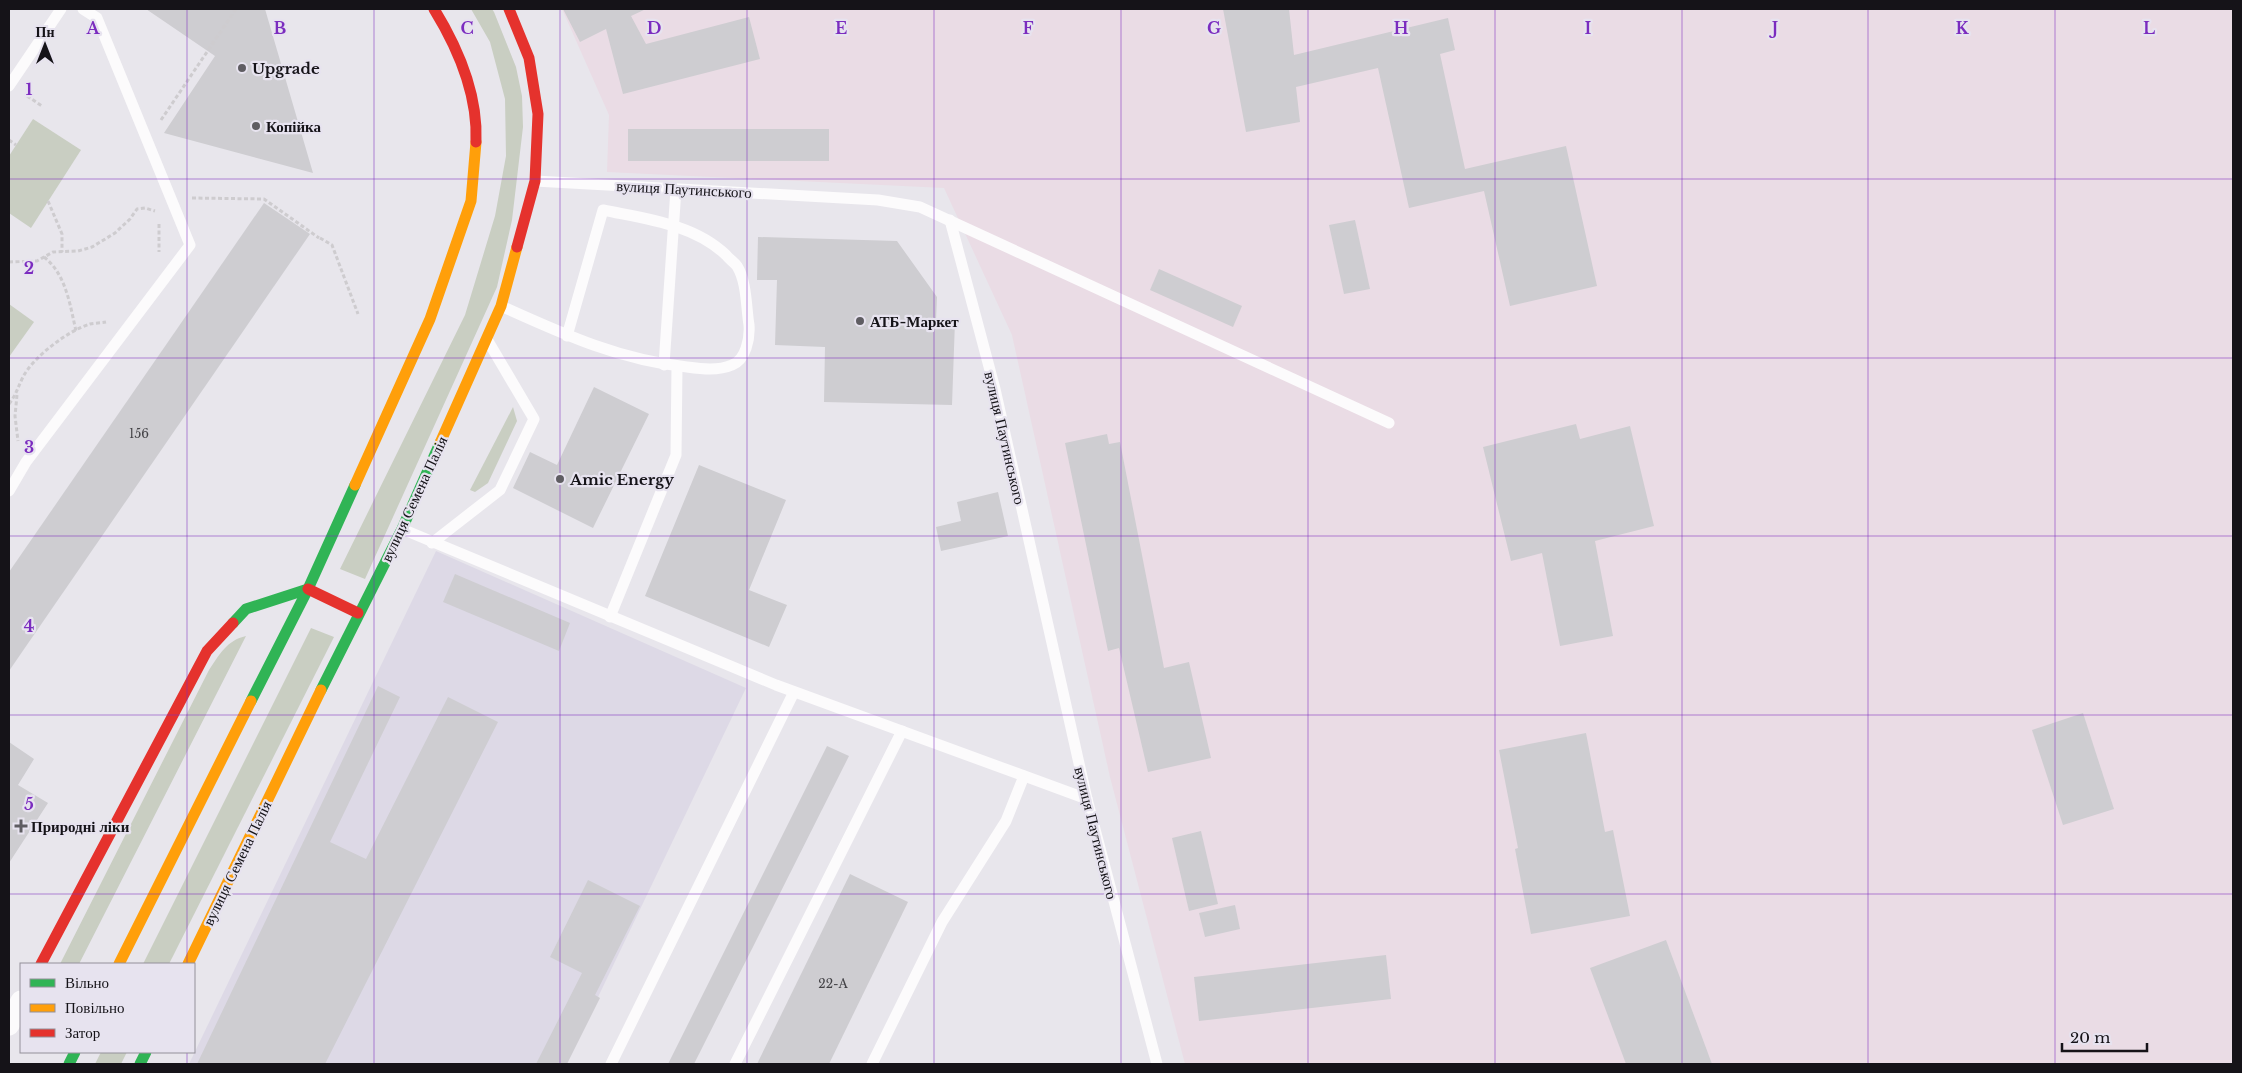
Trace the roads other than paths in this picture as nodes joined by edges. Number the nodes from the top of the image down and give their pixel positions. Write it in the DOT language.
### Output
graph roads {
  1 [pos="62,9"];
  2 [pos="83,9"];
  3 [pos="434,9"];
  4 [pos="509,9"];
  5 [pos="9,86"];
  6 [pos="535,181"];
  7 [pos="676,189"];
  8 [pos="950,220"];
  9 [pos="674,225"];
  10 [pos="501,306"];
  11 [pos="567,336"];
  12 [pos="486,339"];
  13 [pos="664,365"];
  14 [pos="678,366"];
  15 [pos="1390,423"];
  16 [pos="9,491"];
  17 [pos="402,529"];
  18 [pos="432,543"];
  19 [pos="308,589"];
  20 [pos="358,613"];
  21 [pos="610,617"];
  22 [pos="794,692"];
  23 [pos="902,731"];
  24 [pos="1024,776"];
  25 [pos="1087,799"];
  26 [pos="41,963"];
  27 [pos="120,963"];
  28 [pos="188,963"];
  29 [pos="16,1003"];
  30 [pos="9,1026"];
  31 [pos="75,1053"];
  32 [pos="69,1064"];
  33 [pos="611,1064"];
  34 [pos="735,1064"];
  35 [pos="872,1064"];
  36 [pos="1157,1064"];
  1 -- 5 [label="lane"];
  2 -- 16 [label="lane"];
  3 -- 19 [label="main road"];
  4 -- 6 [label="main road, вулиця Семена Палія"];
  6 -- 7 [label="lane, вулиця Паутинського"];
  6 -- 10 [label="main road, вулиця Семена Палія"];
  7 -- 8 [label="lane, вулиця Паутинського"];
  7 -- 9 [label="lane"];
  8 -- 15 [label="lane"];
  8 -- 25 [label="lane, вулиця Паутинського"];
  9 -- 11 [label="lane"];
  9 -- 13 [label="lane"];
  9 -- 14 [label="lane"];
  10 -- 11 [label="lane"];
  10 -- 12 [label="main road, вулиця Семена Палія"];
  11 -- 13 [label="lane"];
  12 -- 17 [label="main road, вулиця Семена Палія"];
  12 -- 18 [label="lane"];
  13 -- 14 [label="lane"];
  14 -- 21 [label="lane"];
  17 -- 18 [label="lane"];
  17 -- 20 [label="main road, вулиця Семена Палія"];
  18 -- 21 [label="lane"];
  19 -- 20 [label="main road"];
  19 -- 26 [label="main road"];
  19 -- 27 [label="main road"];
  20 -- 28 [label="main road, вулиця Семена Палія"];
  21 -- 22 [label="lane"];
  22 -- 23 [label="lane"];
  22 -- 33 [label="lane"];
  23 -- 24 [label="lane"];
  23 -- 34 [label="lane"];
  24 -- 25 [label="lane"];
  24 -- 35 [label="lane"];
  25 -- 36 [label="lane, вулиця Паутинського"];
  29 -- 30 [label="street"];
  31 -- 32 [label="main road"];
}
